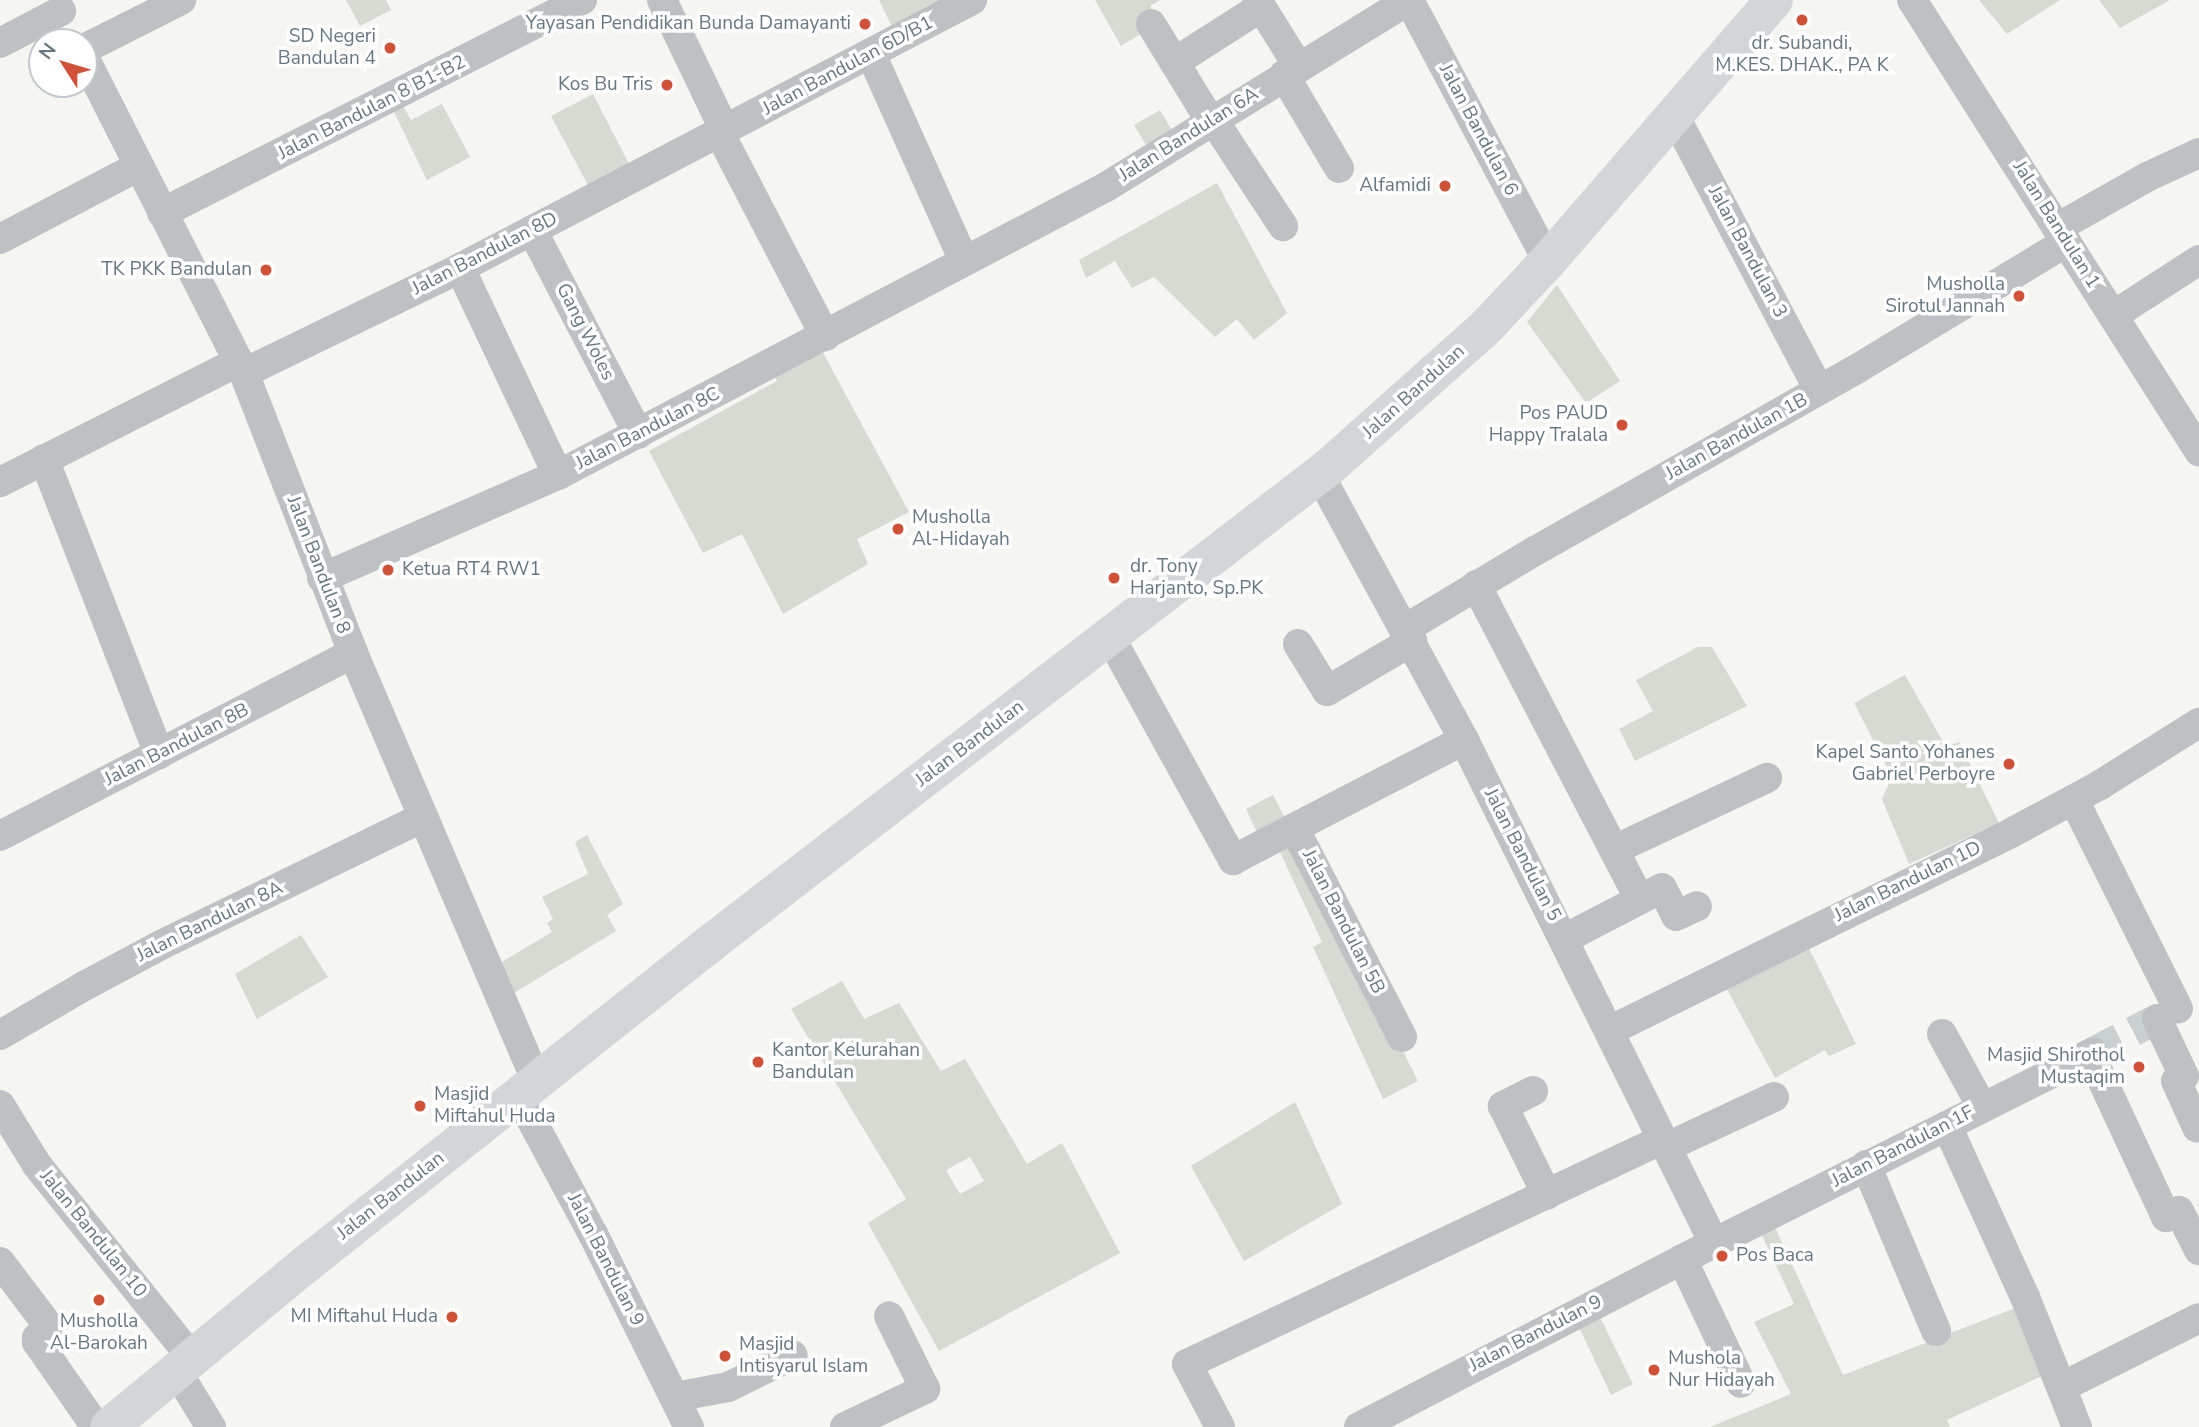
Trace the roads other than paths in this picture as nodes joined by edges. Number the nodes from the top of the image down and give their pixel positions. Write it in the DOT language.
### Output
graph roads {
  1 [pos="181,0"];
  2 [pos="582,0"];
  3 [pos="662,0"];
  4 [pos="972,0"];
  5 [pos="1409,0"];
  6 [pos="1912,0"];
  7 [pos="1259,3"];
  8 [pos="1764,4"];
  9 [pos="58,6"];
  10 [pos="1151,24"];
  11 [pos="69,28"];
  12 [pos="98,42"];
  13 [pos="0,43"];
  14 [pos="871,54"];
  15 [pos="1175,62"];
  16 [pos="1291,71"];
  17 [pos="98,86"];
  18 [pos="1674,115"];
  19 [pos="1212,122"];
  20 [pos="722,133"];
  21 [pos="2199,153"];
  22 [pos="138,167"];
  23 [pos="1339,168"];
  24 [pos="162,213"];
  25 [pos="1283,226"];
  26 [pos="532,230"];
  27 [pos="2062,235"];
  28 [pos="0,239"];
  29 [pos="2199,260"];
  30 [pos="964,261"];
  31 [pos="1548,261"];
  32 [pos="460,268"];
  33 [pos="2113,315"];
  34 [pos="825,336"];
  35 [pos="241,367"];
  36 [pos="1819,390"];
  37 [pos="638,434"];
  38 [pos="2196,441"];
  39 [pos="44,459"];
  40 [pos="1319,474"];
  41 [pos="558,475"];
  42 [pos="0,482"];
  43 [pos="323,578"];
  44 [pos="1476,585"];
  45 [pos="1408,635"];
  46 [pos="1110,637"];
  47 [pos="1298,644"];
  48 [pos="353,653"];
  49 [pos="2199,723"];
  50 [pos="1464,740"];
  51 [pos="159,754"];
  52 [pos="1767,778"];
  53 [pos="2074,800"];
  54 [pos="424,817"];
  55 [pos="1294,828"];
  56 [pos="0,836"];
  57 [pos="1616,849"];
  58 [pos="1639,898"];
  59 [pos="1697,906"];
  60 [pos="1564,939"];
  61 [pos="2172,1012"];
  62 [pos="1611,1030"];
  63 [pos="1942,1034"];
  64 [pos="0,1035"];
  65 [pos="1402,1037"];
  66 [pos="527,1088"];
  67 [pos="1533,1091"];
  68 [pos="1774,1097"];
  69 [pos="0,1104"];
  70 [pos="1982,1107"];
  71 [pos="1947,1126"];
  72 [pos="2197,1127"];
  73 [pos="1665,1143"];
  74 [pos="1866,1166"];
  75 [pos="1547,1195"];
  76 [pos="1714,1242"];
  77 [pos="2199,1250"];
  78 [pos="1682,1259"];
  79 [pos="0,1262"];
  80 [pos="889,1317"];
  81 [pos="2199,1318"];
  82 [pos="1936,1331"];
  83 [pos="793,1355"];
  84 [pos="185,1365"];
  85 [pos="1741,1383"];
  86 [pos="2062,1387"];
  87 [pos="675,1397"];
  88 [pos="96,1427"];
  89 [pos="109,1427"];
  90 [pos="211,1427"];
  91 [pos="689,1427"];
  92 [pos="845,1427"];
  93 [pos="1220,1427"];
  94 [pos="1359,1427"];
  95 [pos="2077,1427"];
  1 -- 12 [label="street"];
  2 -- 24 [label="street, Jalan Bandulan 8 B1-B2"];
  3 -- 20 [label="street"];
  4 -- 14 [label="street, Jalan Bandulan 6D/B1"];
  5 -- 16 [label="street, Jalan Bandulan 6A"];
  5 -- 31 [label="street, Jalan Bandulan 6"];
  6 -- 27 [label="street, Jalan Bandulan 1"];
  7 -- 15 [label="street"];
  7 -- 16 [label="street"];
  8 -- 18 [label="main road, Jalan Bandulan"];
  9 -- 11 [label="street"];
  9 -- 13 [label="street"];
  10 -- 15 [label="street"];
  14 -- 20 [label="street, Jalan Bandulan 6D/B1"];
  14 -- 30 [label="street"];
  15 -- 19 [label="street"];
  16 -- 19 [label="street, Jalan Bandulan 6A"];
  16 -- 23 [label="street"];
  17 -- 22 [label="street, Jalan Bandulan 8"];
  18 -- 31 [label="main road, Jalan Bandulan"];
  18 -- 36 [label="street, Jalan Bandulan 3"];
  19 -- 25 [label="street"];
  19 -- 30 [label="street, Jalan Bandulan 6A"];
  20 -- 26 [label="street, Jalan Bandulan 8D"];
  20 -- 34 [label="street"];
  21 -- 27 [label="street, Jalan Bandulan 1B"];
  22 -- 24 [label="street, Jalan Bandulan 8"];
  22 -- 28 [label="street"];
  24 -- 35 [label="street, Jalan Bandulan 8"];
  26 -- 32 [label="street, Jalan Bandulan 8D"];
  26 -- 37 [label="street, Gang Woles"];
  27 -- 33 [label="street, Jalan Bandulan 1"];
  27 -- 36 [label="street, Jalan Bandulan 1B"];
  29 -- 33 [label="street"];
  30 -- 34 [label="street, Jalan Bandulan 8C"];
  31 -- 40 [label="main road, Jalan Bandulan"];
  32 -- 35 [label="street, Jalan Bandulan 8D"];
  32 -- 41 [label="street"];
  33 -- 38 [label="street, Jalan Bandulan 1"];
  34 -- 37 [label="street, Jalan Bandulan 8C"];
  35 -- 39 [label="street, Jalan Bandulan 8D"];
  35 -- 43 [label="street, Jalan Bandulan 8"];
  36 -- 44 [label="street, Jalan Bandulan 1B"];
  37 -- 41 [label="street, Jalan Bandulan 8C"];
  39 -- 42 [label="street, Jalan Bandulan 8D"];
  39 -- 51 [label="street"];
  40 -- 45 [label="street, Jalan Bandulan 5"];
  40 -- 46 [label="main road, Jalan Bandulan"];
  41 -- 43 [label="street, Jalan Bandulan 8C"];
  43 -- 48 [label="street, Jalan Bandulan 8"];
  44 -- 45 [label="street, Jalan Bandulan 1B"];
  44 -- 57 [label="street"];
  45 -- 47 [label="street, Jalan Bandulan 1B"];
  45 -- 50 [label="street, Jalan Bandulan 5"];
  46 -- 55 [label="street"];
  46 -- 66 [label="main road, Jalan Bandulan"];
  48 -- 51 [label="street, Jalan Bandulan 8B"];
  48 -- 54 [label="street, Jalan Bandulan 8"];
  49 -- 53 [label="street, Jalan Bandulan 1D"];
  50 -- 55 [label="street, Jalan Bandulan 5B"];
  50 -- 60 [label="street, Jalan Bandulan 5"];
  51 -- 56 [label="street, Jalan Bandulan 8B"];
  52 -- 57 [label="street"];
  53 -- 61 [label="street"];
  53 -- 62 [label="street, Jalan Bandulan 1D"];
  54 -- 64 [label="street, Jalan Bandulan 8A"];
  54 -- 66 [label="street, Jalan Bandulan 8"];
  55 -- 65 [label="street, Jalan Bandulan 5B"];
  57 -- 58 [label="street"];
  58 -- 59 [label="street"];
  58 -- 60 [label="street"];
  60 -- 62 [label="street, Jalan Bandulan 5"];
  61 -- 72 [label="street"];
  62 -- 73 [label="street, Jalan Bandulan 5"];
  63 -- 70 [label="street"];
  66 -- 84 [label="main road, Jalan Bandulan"];
  66 -- 87 [label="street, Jalan Bandulan 9"];
  67 -- 75 [label="street"];
  68 -- 73 [label="street"];
  69 -- 84 [label="street, Jalan Bandulan 10"];
  70 -- 71 [label="street, Jalan Bandulan 1F"];
  70 -- 77 [label="street, Jalan Bandulan 1F"];
  71 -- 74 [label="street, Jalan Bandulan 1F"];
  71 -- 86 [label="street"];
  73 -- 75 [label="street"];
  73 -- 76 [label="street, Jalan Bandulan 5"];
  74 -- 76 [label="street, Jalan Bandulan 1F"];
  74 -- 82 [label="street"];
  75 -- 93 [label="street"];
  76 -- 78 [label="street, Jalan Bandulan 9"];
  78 -- 85 [label="street"];
  78 -- 94 [label="street, Jalan Bandulan 9"];
  79 -- 88 [label="street"];
  80 -- 92 [label="street"];
  81 -- 86 [label="street"];
  83 -- 87 [label="street"];
  84 -- 89 [label="main road, Jalan Bandulan"];
  84 -- 90 [label="street, Jalan Bandulan 10"];
  86 -- 95 [label="street"];
  87 -- 91 [label="street, Jalan Bandulan 9"];
}
